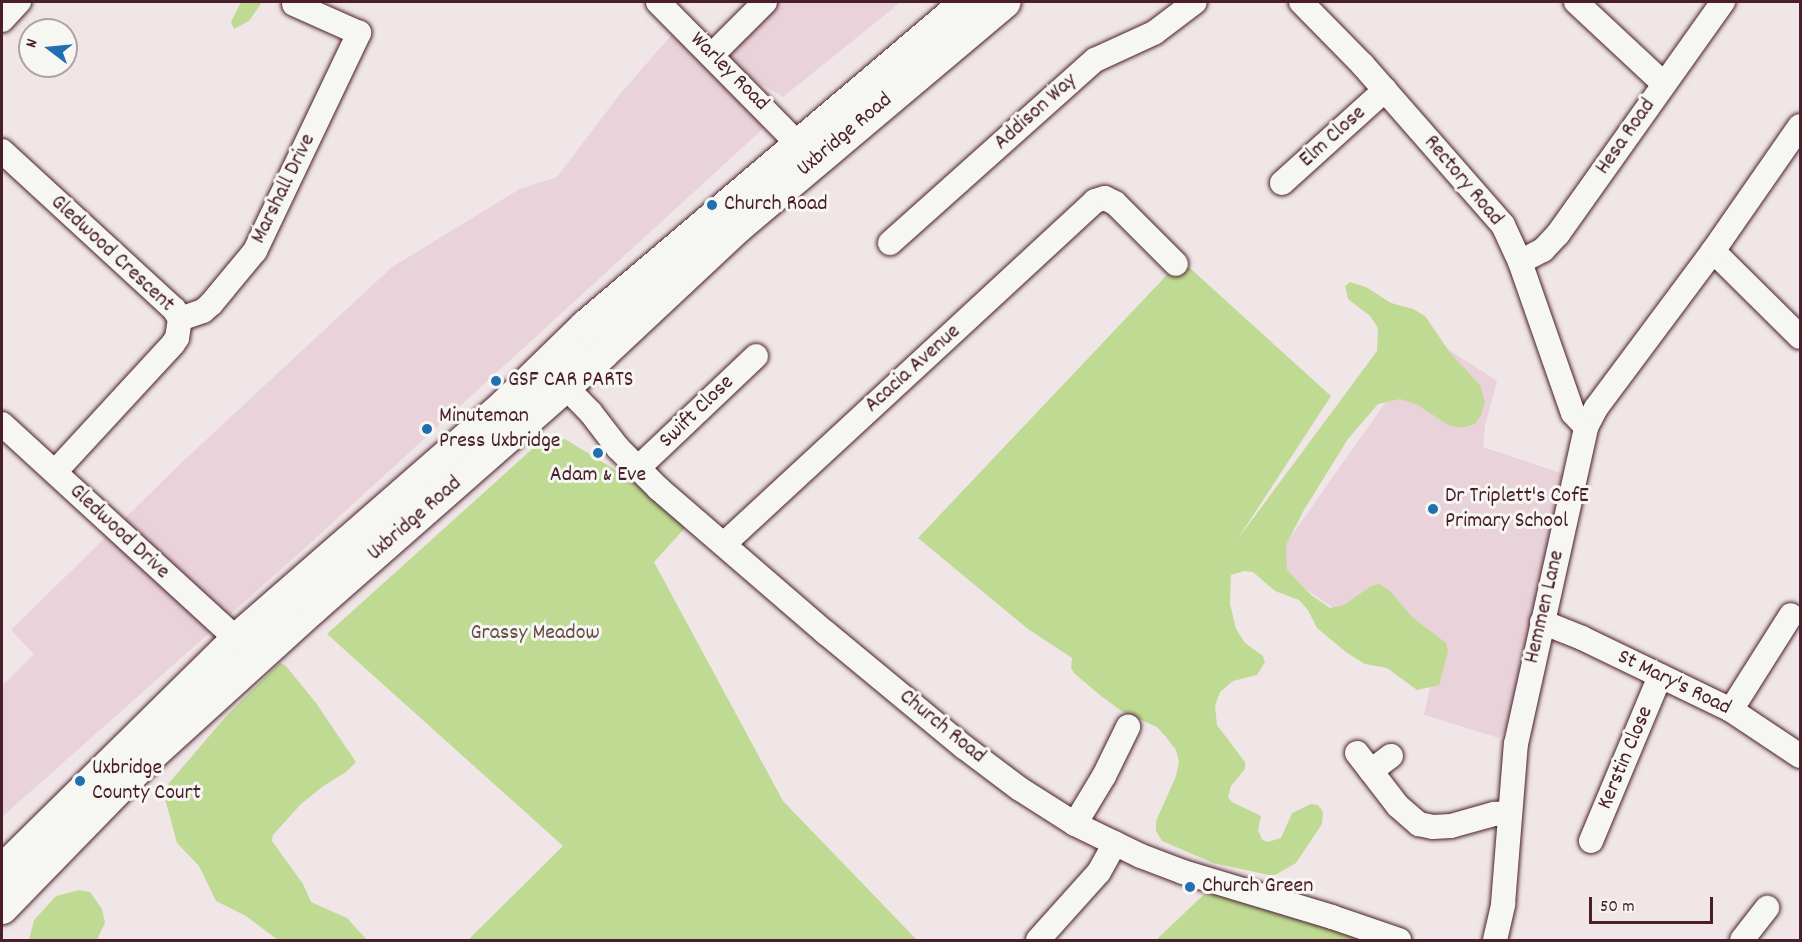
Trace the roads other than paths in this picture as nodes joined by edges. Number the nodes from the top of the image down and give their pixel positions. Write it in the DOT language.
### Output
graph roads {
  1 [pos="19,2"];
  2 [pos="658,2"];
  3 [pos="765,2"];
  4 [pos="967,2"];
  5 [pos="1005,2"];
  6 [pos="1195,2"];
  7 [pos="1300,2"];
  8 [pos="1576,2"];
  9 [pos="1723,2"];
  10 [pos="294,4"];
  11 [pos="2,20"];
  12 [pos="712,55"];
  13 [pos="1664,84"];
  14 [pos="1384,90"];
  15 [pos="1800,126"];
  16 [pos="798,144"];
  17 [pos="2,151"];
  18 [pos="1282,183"];
  19 [pos="890,243"];
  20 [pos="1713,251"];
  21 [pos="1520,262"];
  22 [pos="1176,264"];
  23 [pos="180,319"];
  24 [pos="1800,337"];
  25 [pos="756,356"];
  26 [pos="555,376"];
  27 [pos="2,424"];
  28 [pos="1586,427"];
  29 [pos="637,469"];
  30 [pos="55,472"];
  31 [pos="724,544"];
  32 [pos="1791,615"];
  33 [pos="1542,622"];
  34 [pos="247,650"];
  35 [pos="1660,676"];
  36 [pos="1731,710"];
  37 [pos="1128,727"];
  38 [pos="1391,756"];
  39 [pos="1800,756"];
  40 [pos="1510,813"];
  41 [pos="1075,824"];
  42 [pos="1591,841"];
  43 [pos="1115,843"];
  44 [pos="2,871"];
  45 [pos="2,908"];
  46 [pos="1767,908"];
  47 [pos="1498,929"];
  48 [pos="1038,940"];
  49 [pos="1399,940"];
  50 [pos="1742,940"];
  1 -- 11 [label="street"];
  2 -- 12 [label="street, Warley Road"];
  3 -- 12 [label="street"];
  4 -- 16 [label="main road, Uxbridge Road"];
  5 -- 26 [label="main road, Uxbridge Road"];
  6 -- 19 [label="street, Addison Way"];
  7 -- 14 [label="street, Rectory Road"];
  8 -- 13 [label="street"];
  9 -- 13 [label="street, Hesa Road"];
  10 -- 23 [label="street, Marshall Drive"];
  12 -- 16 [label="street, Warley Road"];
  13 -- 21 [label="street, Hesa Road"];
  14 -- 18 [label="street, Elm Close"];
  14 -- 21 [label="street, Rectory Road"];
  15 -- 20 [label="street, Hemmen Lane"];
  16 -- 26 [label="main road, Uxbridge Road"];
  17 -- 23 [label="street, Gledwood Crescent"];
  20 -- 24 [label="street"];
  20 -- 28 [label="street, Hemmen Lane"];
  21 -- 28 [label="street, Rectory Road"];
  22 -- 31 [label="street, Acacia Avenue"];
  23 -- 30 [label="street, Gledwood Crescent"];
  25 -- 29 [label="street, Swift Close"];
  26 -- 29 [label="street, Church Road"];
  26 -- 34 [label="main road, Uxbridge Road"];
  27 -- 30 [label="street, Gledwood Drive"];
  28 -- 33 [label="street, Hemmen Lane"];
  29 -- 31 [label="street, Church Road"];
  30 -- 34 [label="street, Gledwood Drive"];
  31 -- 41 [label="street, Church Road"];
  32 -- 36 [label="street"];
  33 -- 35 [label="street, St Mary's Road"];
  33 -- 40 [label="street, Hemmen Lane"];
  34 -- 44 [label="main road, Uxbridge Road"];
  34 -- 45 [label="main road, Uxbridge Road"];
  35 -- 36 [label="street, St Mary's Road"];
  35 -- 42 [label="street, Kerstin Close"];
  36 -- 39 [label="street, St Mary's Road"];
  37 -- 41 [label="street"];
  38 -- 40 [label="street"];
  40 -- 47 [label="street, Hemmen Lane"];
  41 -- 43 [label="street, Church Road"];
  43 -- 48 [label="street"];
  43 -- 49 [label="street, Church Road"];
  46 -- 50 [label="street"];
}
